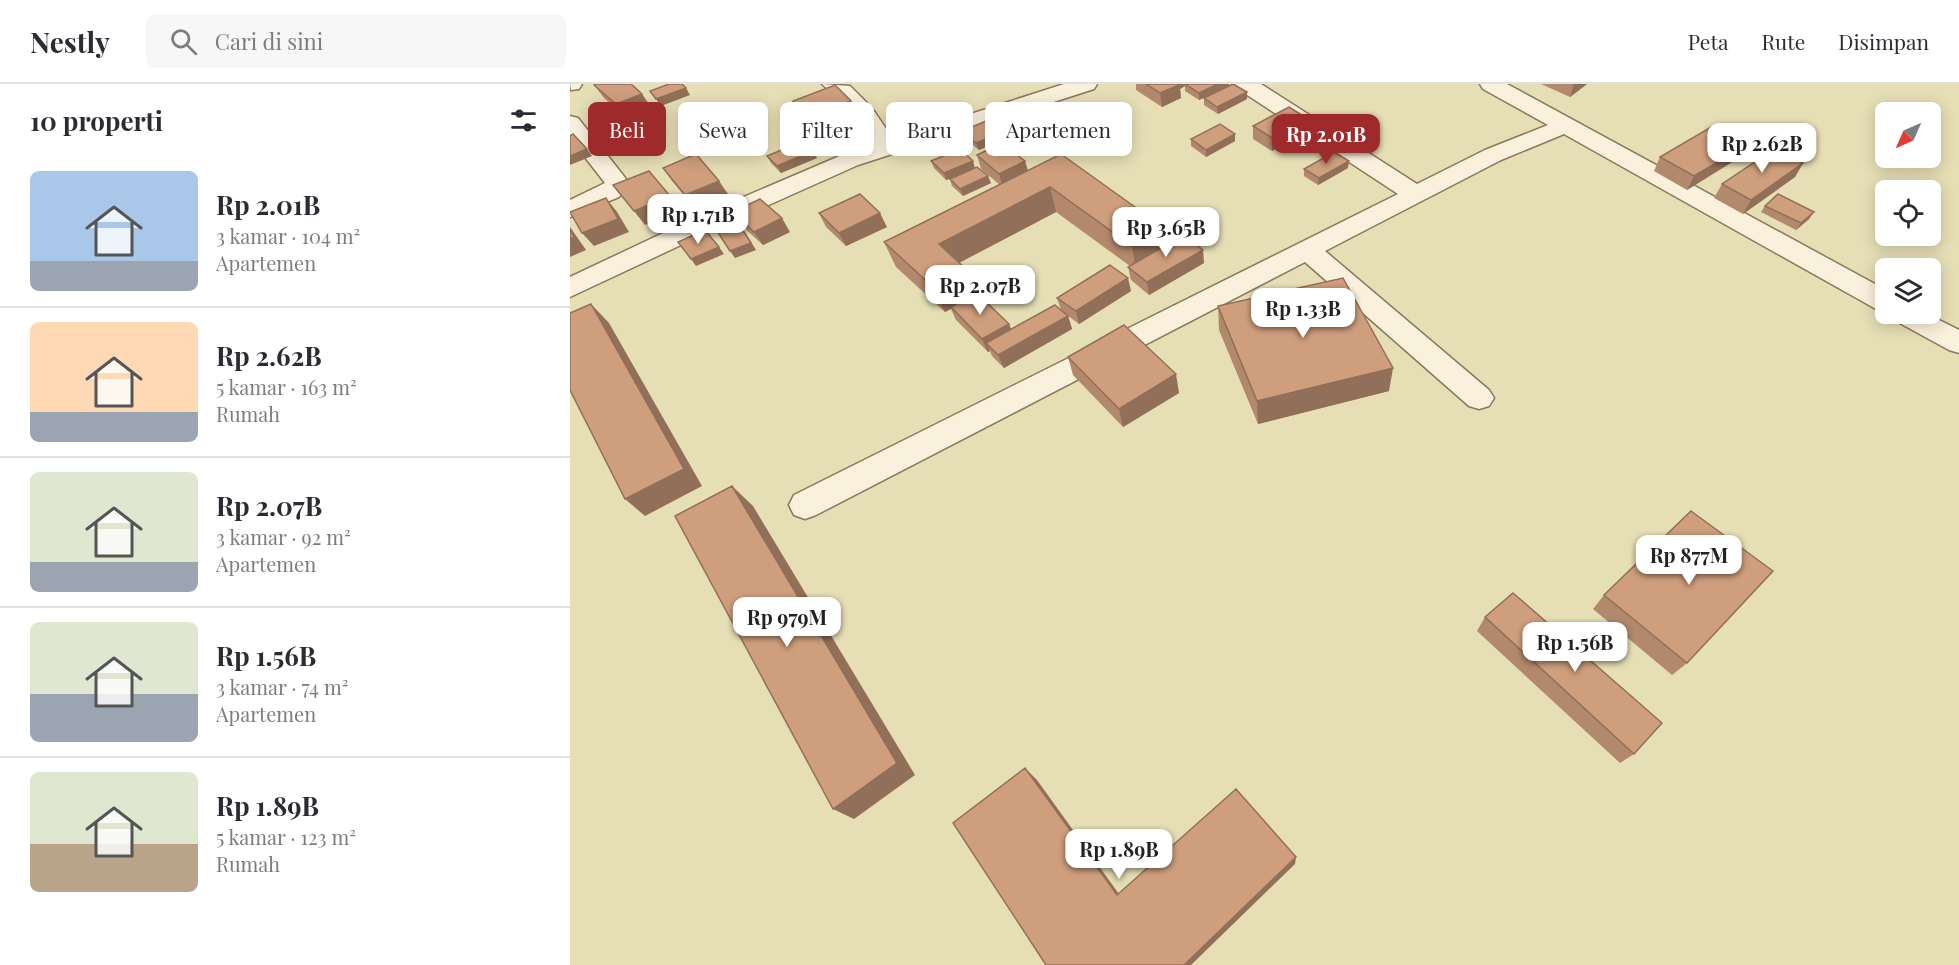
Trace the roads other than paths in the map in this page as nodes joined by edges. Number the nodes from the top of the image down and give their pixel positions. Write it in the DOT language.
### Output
graph roads {
  1 [pos="833,84"];
  2 [pos="1086,84"];
  3 [pos="1246,84"];
  4 [pos="1491,84"];
  5 [pos="973,121"];
  6 [pos="570,123"];
  7 [pos="1564,126"];
  8 [pos="886,147"];
  9 [pos="886,149"];
  10 [pos="1415,194"];
  11 [pos="570,209"];
  12 [pos="1306,249"];
  13 [pos="570,288"];
  14 [pos="1875,296"];
  15 [pos="1924,324"];
  16 [pos="1959,343"];
  17 [pos="1479,398"];
  18 [pos="805,505"];
  1 -- 8 [label="street"];
  2 -- 5 [label="street"];
  3 -- 10 [label="street"];
  4 -- 7 [label="street"];
  6 -- 11 [label="street"];
  7 -- 10 [label="street"];
  7 -- 14 [label="street"];
  9 -- 13 [label="street"];
  10 -- 12 [label="street"];
  12 -- 17 [label="street"];
  12 -- 18 [label="street"];
  15 -- 16 [label="street"];
}
